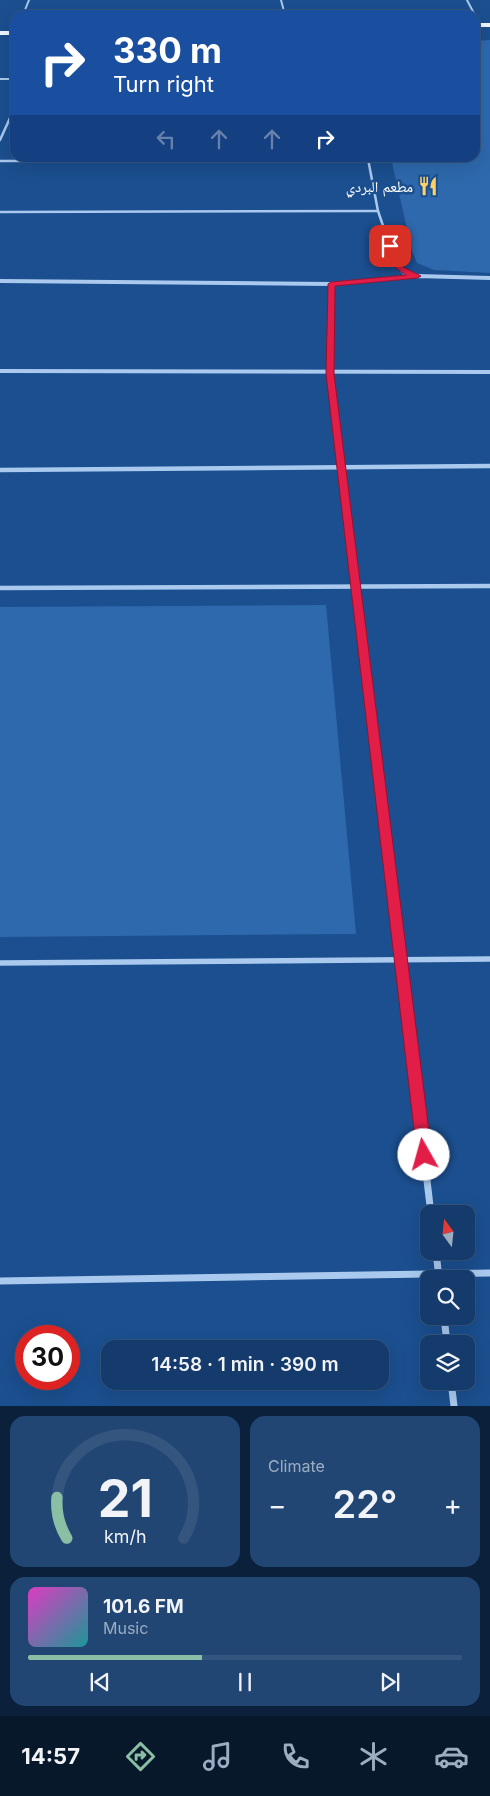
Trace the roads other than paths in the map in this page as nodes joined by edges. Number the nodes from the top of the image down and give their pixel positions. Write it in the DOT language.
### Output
graph roads {
  1 [pos="10,123"];
  2 [pos="0,140"];
  3 [pos="369,162"];
  4 [pos="378,211"];
  5 [pos="0,212"];
  6 [pos="418,276"];
  7 [pos="490,278"];
  8 [pos="0,281"];
  9 [pos="331,284"];
  10 [pos="0,371"];
  11 [pos="490,372"];
  12 [pos="330,374"];
  13 [pos="490,466"];
  14 [pos="340,467"];
  15 [pos="0,470"];
  16 [pos="490,586"];
  17 [pos="355,587"];
  18 [pos="0,588"];
  19 [pos="490,960"];
  20 [pos="401,961"];
  21 [pos="0,963"];
  22 [pos="431,1205"];
  23 [pos="490,1273"];
  24 [pos="475,1274"];
  25 [pos="420,1276"];
  26 [pos="0,1281"];
  27 [pos="452,1390"];
  28 [pos="454,1406"];
  1 -- 2 [label="street"];
  3 -- 4 [label="street"];
  4 -- 5 [label="street"];
  4 -- 6 [label="street"];
  6 -- 7 [label="street"];
  6 -- 9 [label="street"];
  8 -- 9 [label="street"];
  9 -- 12 [label="street"];
  10 -- 12 [label="street"];
  11 -- 12 [label="street"];
  12 -- 14 [label="street"];
  13 -- 14 [label="street"];
  14 -- 15 [label="street"];
  14 -- 17 [label="street"];
  16 -- 17 [label="street"];
  17 -- 18 [label="street"];
  17 -- 20 [label="street"];
  19 -- 20 [label="street"];
  20 -- 21 [label="street"];
  20 -- 22 [label="street"];
  23 -- 24 [label="street"];
  25 -- 26 [label="street"];
  27 -- 28 [label="street"];
}
